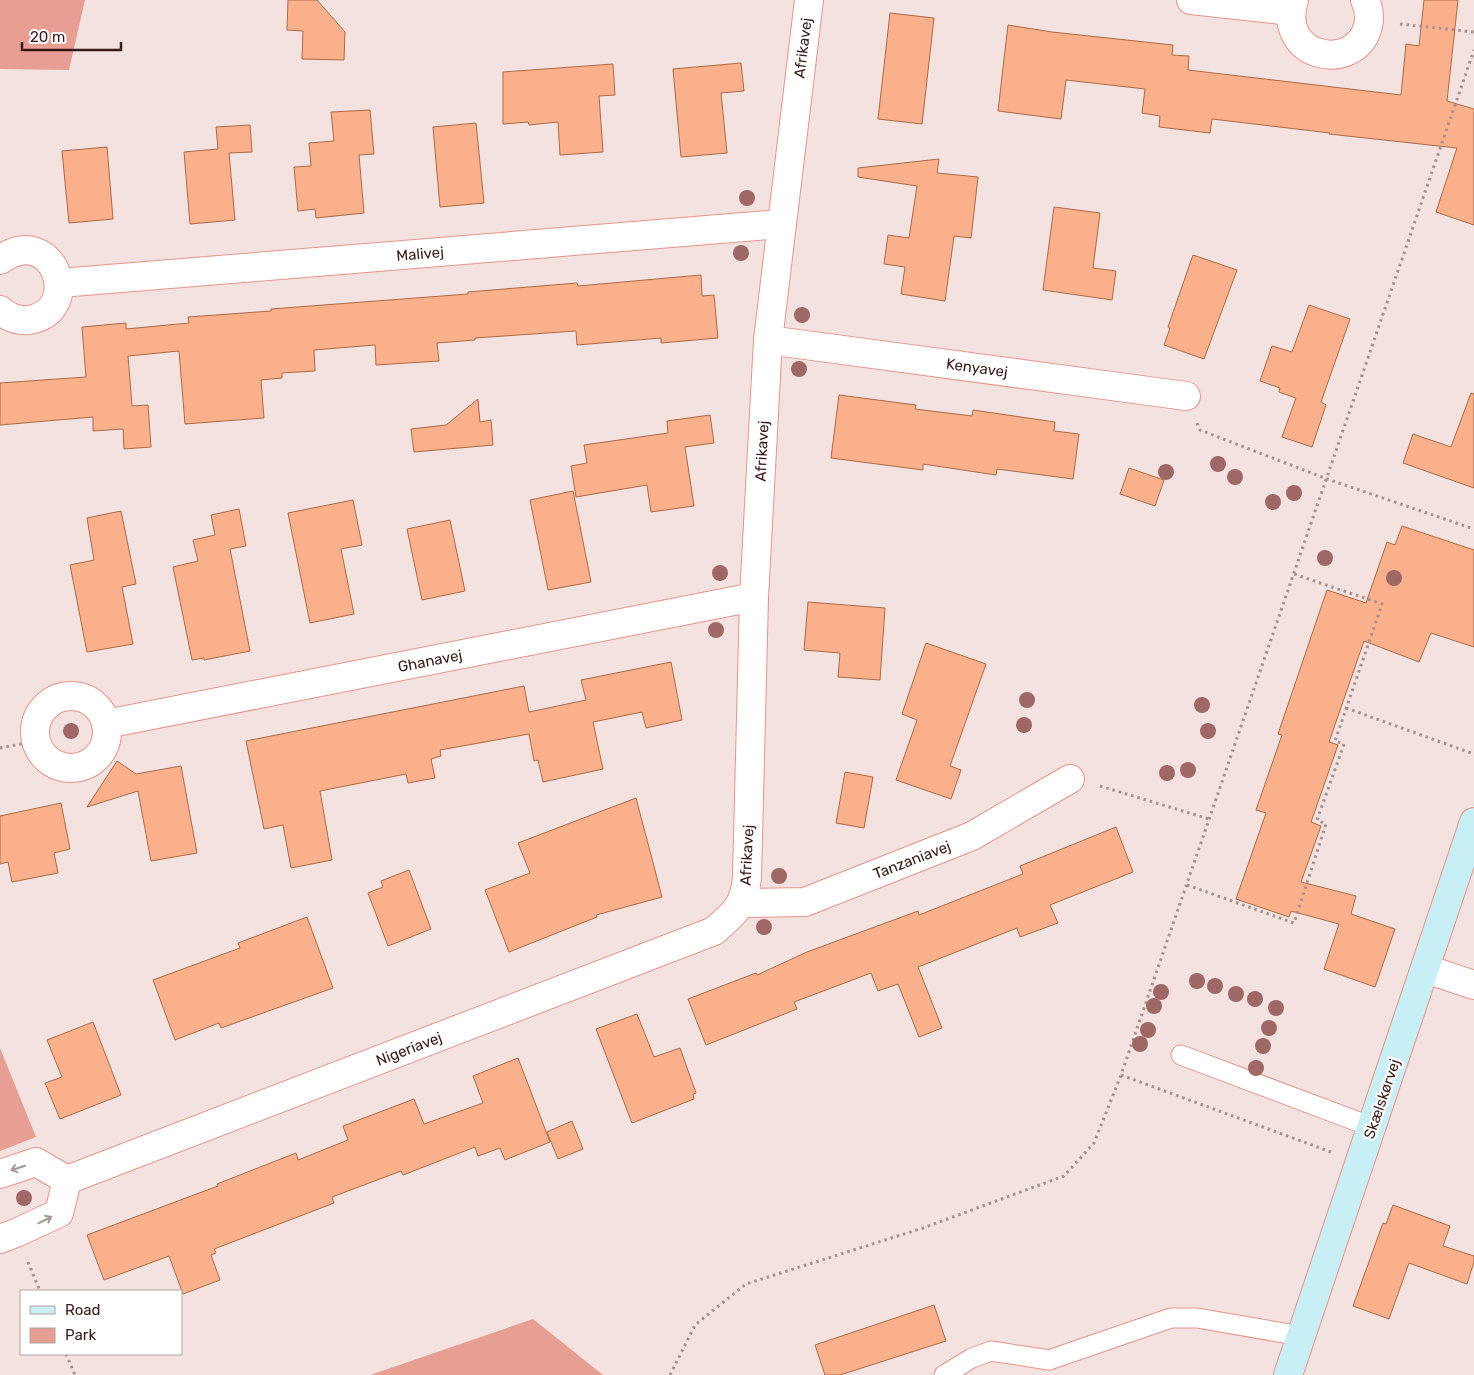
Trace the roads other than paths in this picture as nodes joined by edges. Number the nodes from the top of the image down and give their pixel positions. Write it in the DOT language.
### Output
graph roads {
  1 [pos="809,0"];
  2 [pos="1191,0"];
  3 [pos="1293,6"];
  4 [pos="1367,10"];
  5 [pos="781,224"];
  6 [pos="0,260"];
  7 [pos="60,283"];
  8 [pos="0,310"];
  9 [pos="768,340"];
  10 [pos="1186,396"];
  11 [pos="754,598"];
  12 [pos="106,724"];
  13 [pos="1070,779"];
  14 [pos="1474,822"];
  15 [pos="742,903"];
  16 [pos="1426,970"];
  17 [pos="1474,985"];
  18 [pos="1181,1055"];
  19 [pos="1372,1127"];
  20 [pos="0,1174"];
  21 [pos="67,1180"];
  22 [pos="0,1239"];
  23 [pos="1301,1336"];
  24 [pos="944,1375"];
  25 [pos="1288,1375"];
  1 -- 5 [label="street, Afrikavej"];
  2 -- 3 [label="street"];
  3 -- 4 [label="street"];
  5 -- 7 [label="street, Malivej"];
  5 -- 9 [label="street, Afrikavej"];
  6 -- 7 [label="street"];
  7 -- 8 [label="street"];
  9 -- 10 [label="street, Kenyavej"];
  9 -- 11 [label="street, Afrikavej"];
  11 -- 12 [label="street, Ghanavej"];
  11 -- 15 [label="street, Afrikavej"];
  12 -- 12 [label="street"];
  13 -- 15 [label="street, Tanzaniavej"];
  14 -- 16 [label="street, Skælskørvej"];
  15 -- 21 [label="street, Nigeriavej"];
  16 -- 17 [label="street"];
  16 -- 19 [label="street, Skælskørvej"];
  18 -- 19 [label="lane"];
  19 -- 23 [label="street, Skælskørvej"];
  21 -- 20 [label="street, one-way"];
  22 -- 21 [label="street, one-way"];
  23 -- 24 [label="lane"];
  23 -- 25 [label="street, Skælskørvej"];
}
